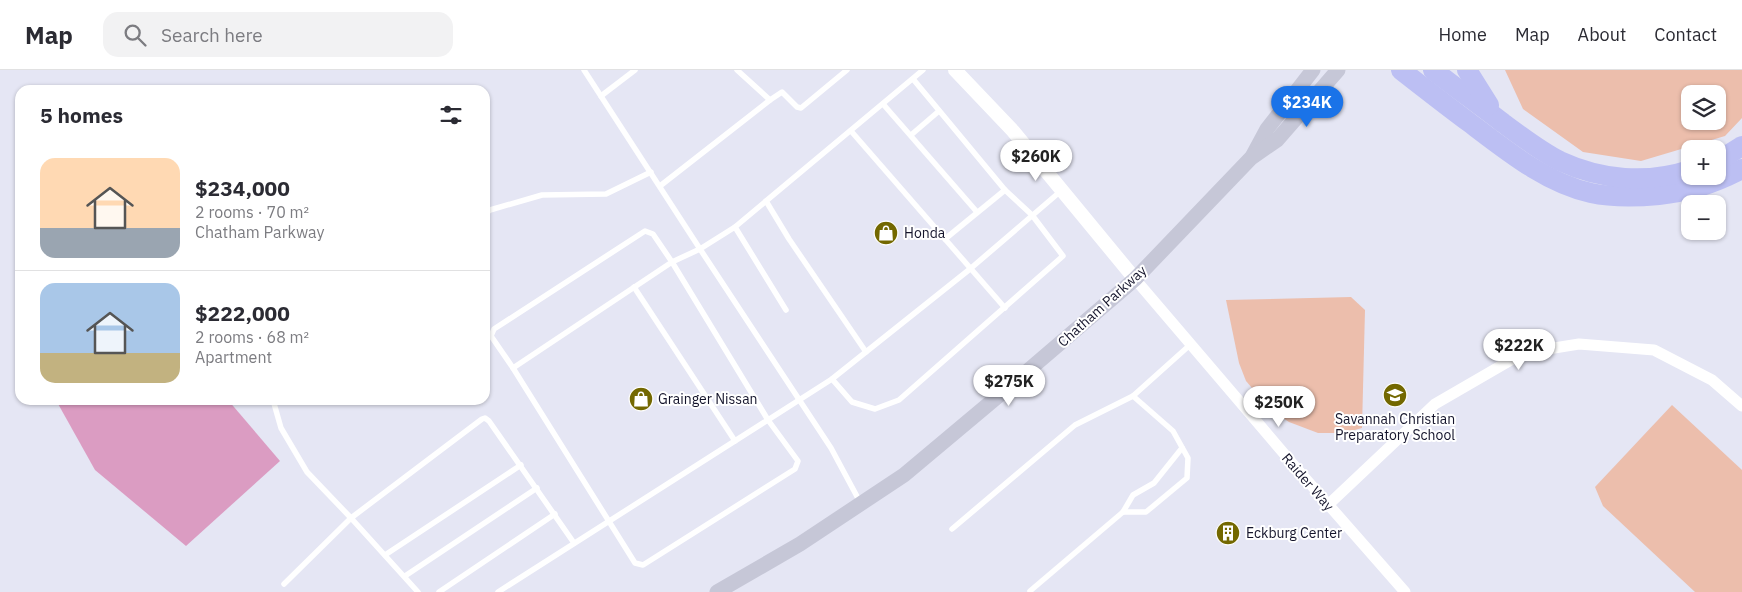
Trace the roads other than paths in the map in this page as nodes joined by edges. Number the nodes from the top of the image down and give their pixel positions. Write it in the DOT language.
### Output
graph roads {
  1 [pos="584,70"];
  2 [pos="635,70"];
  3 [pos="737,70"];
  4 [pos="847,70"];
  5 [pos="923,70"];
  6 [pos="955,70"];
  7 [pos="1313,70"];
  8 [pos="1338,70"];
  9 [pos="1401,70"];
  10 [pos="1433,70"];
  11 [pos="1467,70"];
  12 [pos="913,79"];
  13 [pos="601,96"];
  14 [pos="770,100"];
  15 [pos="882,104"];
  16 [pos="939,111"];
  17 [pos="850,131"];
  18 [pos="911,136"];
  19 [pos="1523,137"];
  20 [pos="1742,146"];
  21 [pos="1726,156"];
  22 [pos="1251,158"];
  23 [pos="1742,168"];
  24 [pos="650,172"];
  25 [pos="1681,173"];
  26 [pos="660,186"];
  27 [pos="1004,190"];
  28 [pos="1062,190"];
  29 [pos="766,201"];
  30 [pos="490,210"];
  31 [pos="977,212"];
  32 [pos="1032,216"];
  33 [pos="735,227"];
  34 [pos="945,239"];
  35 [pos="700,249"];
  36 [pos="672,262"];
  37 [pos="970,269"];
  38 [pos="1135,278"];
  39 [pos="634,287"];
  40 [pos="1005,308"];
  41 [pos="786,310"];
  42 [pos="1191,344"];
  43 [pos="866,352"];
  44 [pos="514,368"];
  45 [pos="832,379"];
  46 [pos="1133,396"];
  47 [pos="800,400"];
  48 [pos="274,405"];
  49 [pos="1742,406"];
  50 [pos="768,420"];
  51 [pos="735,441"];
  52 [pos="1182,448"];
  53 [pos="521,465"];
  54 [pos="537,488"];
  55 [pos="861,504"];
  56 [pos="1328,505"];
  57 [pos="1123,512"];
  58 [pos="555,514"];
  59 [pos="350,518"];
  60 [pos="608,521"];
  61 [pos="952,529"];
  62 [pos="574,543"];
  63 [pos="385,555"];
  64 [pos="405,576"];
  65 [pos="284,584"];
  66 [pos="418,592"];
  67 [pos="439,592"];
  68 [pos="498,592"];
  69 [pos="717,592"];
  70 [pos="1030,592"];
  71 [pos="1405,592"];
  1 -- 13 [label="lane"];
  2 -- 13 [label="lane"];
  3 -- 14 [label="lane"];
  4 -- 14 [label="lane"];
  5 -- 12 [label="lane"];
  6 -- 28 [label="street"];
  7 -- 22 [label="main road, Chatham Parkway"];
  8 -- 22 [label="main road, Chatham Parkway"];
  9 -- 23 [label="highway"];
  10 -- 19 [label="highway"];
  11 -- 19 [label="highway"];
  12 -- 15 [label="lane"];
  12 -- 16 [label="lane"];
  13 -- 24 [label="lane"];
  14 -- 26 [label="lane"];
  15 -- 17 [label="lane"];
  15 -- 18 [label="lane"];
  16 -- 18 [label="lane"];
  16 -- 27 [label="lane"];
  17 -- 29 [label="lane"];
  17 -- 34 [label="lane"];
  18 -- 31 [label="lane"];
  19 -- 25 [label="highway"];
  20 -- 21 [label="highway"];
  22 -- 38 [label="main road, Chatham Parkway"];
  24 -- 26 [label="lane"];
  24 -- 30 [label="lane"];
  26 -- 35 [label="lane"];
  27 -- 31 [label="lane"];
  27 -- 32 [label="lane"];
  28 -- 32 [label="lane"];
  28 -- 38 [label="street"];
  29 -- 33 [label="lane"];
  29 -- 43 [label="lane"];
  31 -- 34 [label="lane"];
  32 -- 37 [label="lane"];
  32 -- 40 [label="lane"];
  33 -- 35 [label="lane"];
  33 -- 41 [label="lane"];
  34 -- 37 [label="lane"];
  35 -- 36 [label="lane"];
  35 -- 47 [label="lane"];
  36 -- 39 [label="lane"];
  36 -- 44 [label="lane"];
  36 -- 50 [label="lane"];
  37 -- 40 [label="lane"];
  37 -- 43 [label="lane"];
  38 -- 42 [label="street, Raider Way"];
  38 -- 55 [label="main road, Chatham Parkway"];
  39 -- 44 [label="lane"];
  39 -- 51 [label="lane"];
  40 -- 45 [label="lane"];
  42 -- 46 [label="lane"];
  42 -- 56 [label="street, Raider Way"];
  43 -- 45 [label="lane"];
  44 -- 60 [label="lane"];
  45 -- 47 [label="lane"];
  46 -- 52 [label="lane"];
  46 -- 61 [label="lane"];
  47 -- 50 [label="lane"];
  47 -- 55 [label="lane"];
  48 -- 59 [label="lane"];
  49 -- 56 [label="street"];
  50 -- 51 [label="lane"];
  50 -- 60 [label="lane"];
  51 -- 60 [label="lane"];
  52 -- 57 [label="lane"];
  52 -- 57 [label="lane"];
  53 -- 54 [label="lane"];
  53 -- 59 [label="lane"];
  53 -- 63 [label="lane"];
  54 -- 58 [label="lane"];
  54 -- 64 [label="lane"];
  55 -- 69 [label="main road, Chatham Parkway"];
  56 -- 71 [label="street, Raider Way"];
  57 -- 70 [label="lane"];
  58 -- 62 [label="lane"];
  58 -- 67 [label="lane"];
  59 -- 63 [label="lane"];
  59 -- 65 [label="lane"];
  60 -- 62 [label="lane"];
  62 -- 68 [label="lane"];
  63 -- 64 [label="lane"];
  64 -- 66 [label="lane"];
}
